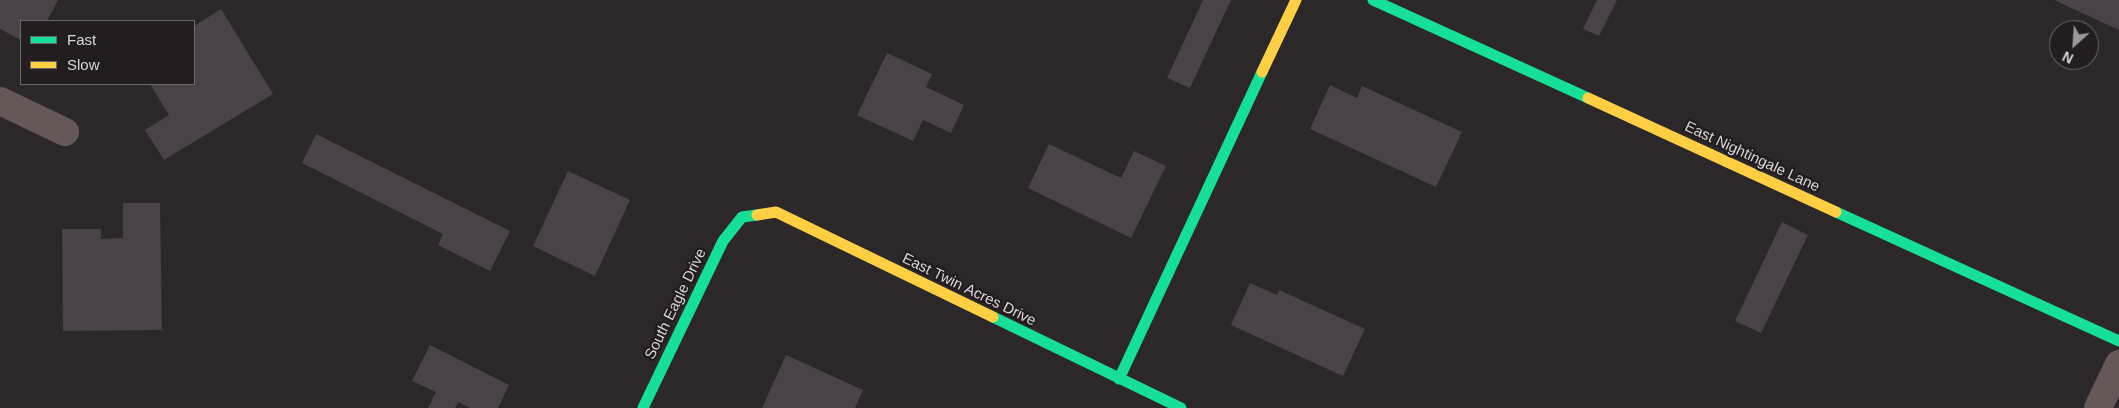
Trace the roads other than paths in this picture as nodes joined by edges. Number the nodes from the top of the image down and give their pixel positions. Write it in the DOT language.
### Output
graph roads {
  1 [pos="1296,0"];
  2 [pos="1373,0"];
  3 [pos="0,101"];
  4 [pos="65,132"];
  5 [pos="742,217"];
  6 [pos="2119,342"];
  7 [pos="2119,364"];
  8 [pos="1119,380"];
  9 [pos="643,408"];
  10 [pos="1181,408"];
  11 [pos="2098,408"];
  1 -- 8 [label="street"];
  2 -- 6 [label="street, East Nightingale Lane"];
  3 -- 4 [label="street"];
  5 -- 8 [label="street, East Twin Acres Drive"];
  5 -- 9 [label="street, South Eagle Drive"];
  7 -- 11 [label="street"];
  8 -- 10 [label="street, East Twin Acres Drive"];
}
